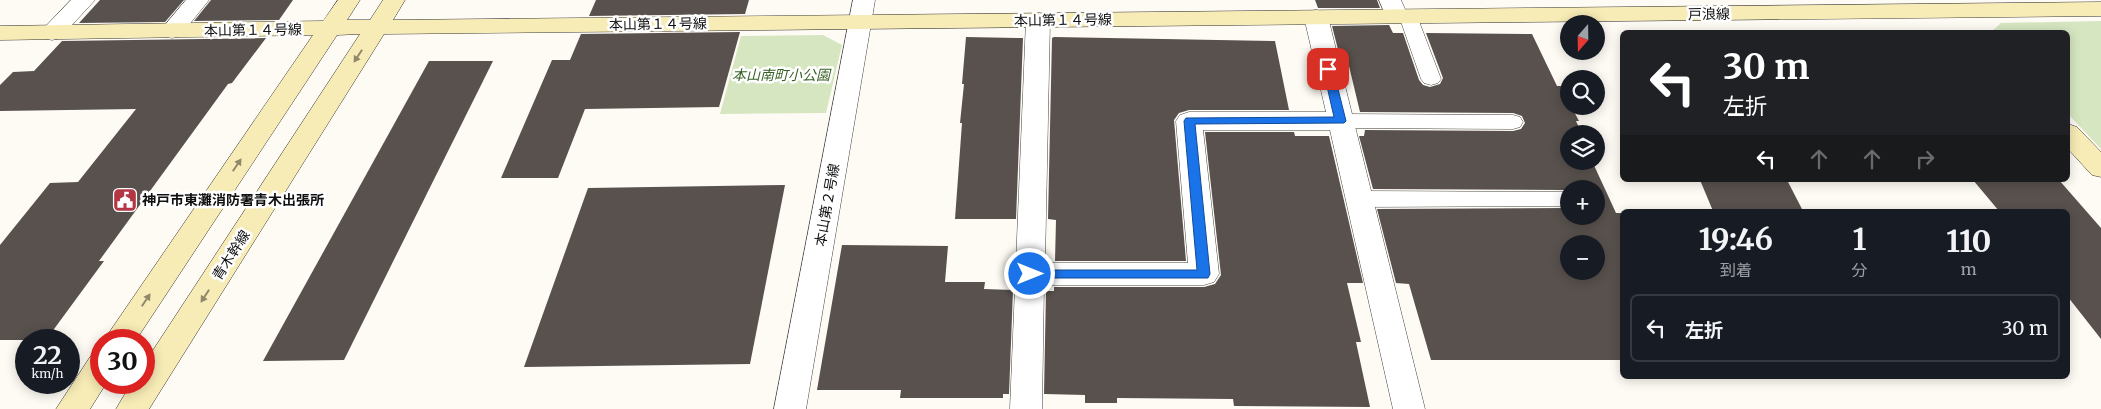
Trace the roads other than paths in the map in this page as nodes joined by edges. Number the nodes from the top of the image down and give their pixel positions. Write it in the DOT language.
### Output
graph roads {
  1 [pos="84,0"];
  2 [pos="198,0"];
  3 [pos="349,0"];
  4 [pos="394,0"];
  5 [pos="1948,6"];
  6 [pos="2101,9"];
  7 [pos="862,11"];
  8 [pos="1398,11"];
  9 [pos="1316,17"];
  10 [pos="1038,20"];
  11 [pos="377,27"];
  12 [pos="329,28"];
  13 [pos="1971,30"];
  14 [pos="52,32"];
  15 [pos="172,32"];
  16 [pos="0,33"];
  17 [pos="1431,79"];
  18 [pos="1340,121"];
  19 [pos="1513,122"];
  20 [pos="2070,135"];
  21 [pos="2101,168"];
  22 [pos="1359,199"];
  23 [pos="1560,200"];
  24 [pos="1030,274"];
  25 [pos="126,329"];
  26 [pos="90,382"];
  27 [pos="72,409"];
  28 [pos="132,409"];
  29 [pos="790,409"];
  30 [pos="1026,409"];
  31 [pos="1410,409"];
  1 -- 14 [label="street"];
  2 -- 15 [label="street"];
  3 -- 12 [label="street"];
  4 -- 11 [label="street, 青木幹線"];
  5 -- 6 [label="street, 戸浪線"];
  5 -- 8 [label="street, 戸浪線"];
  5 -- 13 [label="street"];
  7 -- 10 [label="street, 本山第１４号線"];
  7 -- 11 [label="street, 本山第１４号線"];
  7 -- 29 [label="street, 本山第２号線"];
  8 -- 9 [label="street, 戸浪線"];
  8 -- 17 [label="lane"];
  9 -- 10 [label="street, 本山第１４号線"];
  9 -- 18 [label="street"];
  10 -- 24 [label="street"];
  11 -- 12 [label="street, 本山第１４号線"];
  11 -- 28 [label="street, 青木幹線, one-way"];
  12 -- 15 [label="street, 本山第１４号線"];
  25 -- 12 [label="street, one-way"];
  14 -- 15 [label="street, 本山第１４号線"];
  14 -- 16 [label="street, 本山第１４号線"];
  18 -- 19 [label="lane"];
  18 -- 22 [label="street"];
  18 -- 24 [label="street"];
  20 -- 21 [label="street"];
  22 -- 23 [label="lane"];
  22 -- 31 [label="street"];
  24 -- 30 [label="street"];
  26 -- 27 [label="street"];
}
